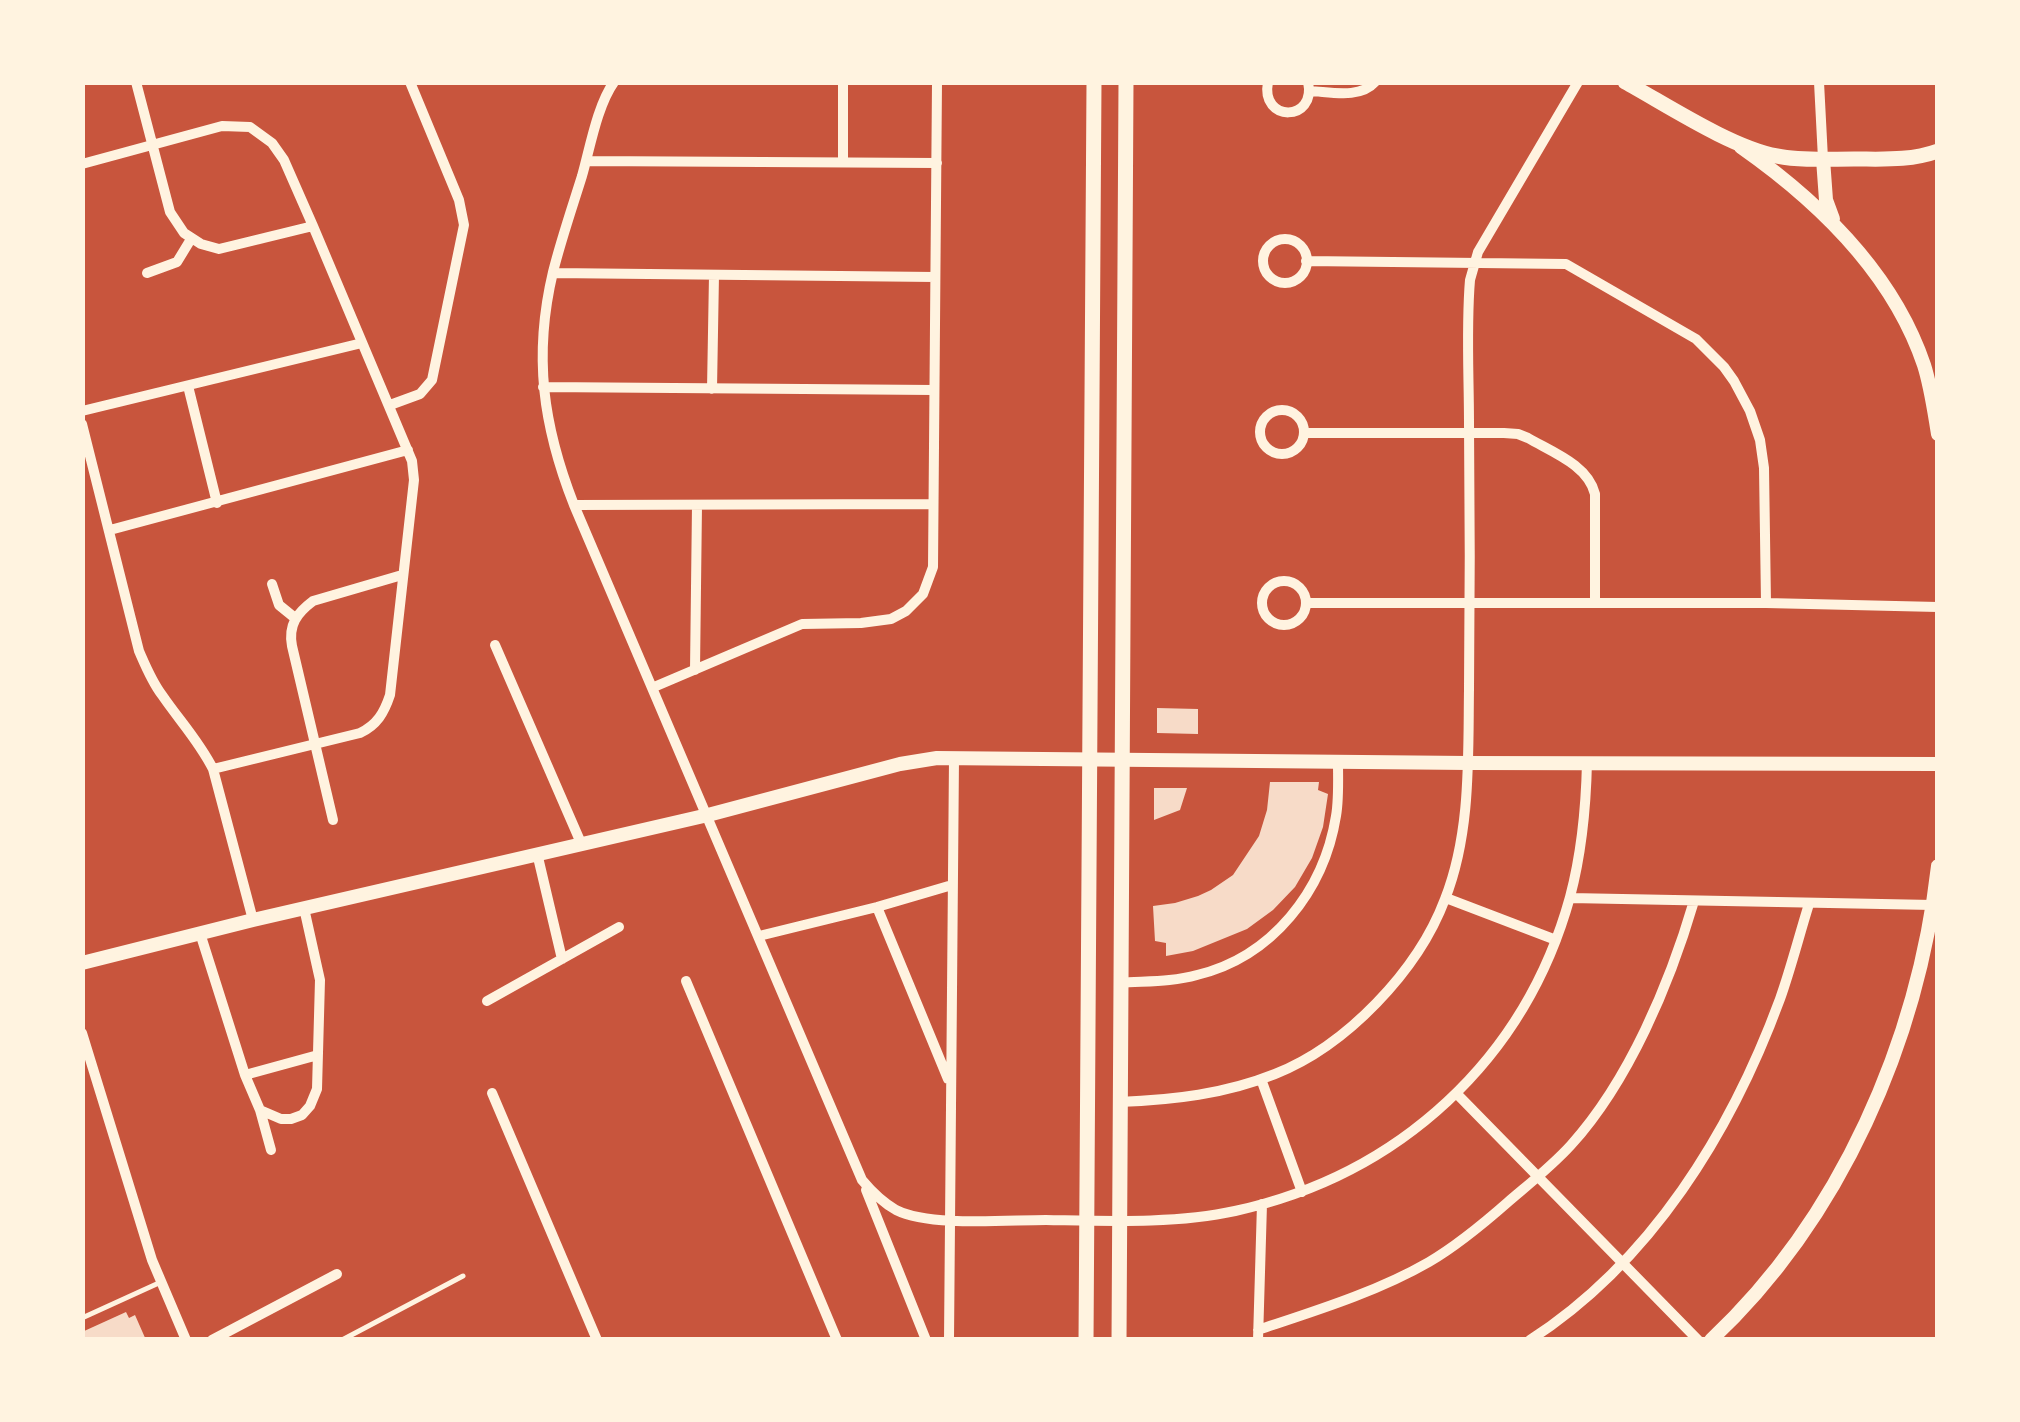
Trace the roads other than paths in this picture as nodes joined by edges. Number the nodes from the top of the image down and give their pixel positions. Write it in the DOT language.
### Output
graph roads {
  1 [pos="136,82"];
  2 [pos="410,82"];
  3 [pos="614,82"];
  4 [pos="843,82"];
  5 [pos="937,82"];
  6 [pos="1094,82"];
  7 [pos="1126,82"];
  8 [pos="1268,82"];
  9 [pos="1375,82"];
  10 [pos="1578,82"];
  11 [pos="1625,82"];
  12 [pos="1819,82"];
  13 [pos="1309,87"];
  14 [pos="1725,136"];
  15 [pos="152,145"];
  16 [pos="1938,151"];
  17 [pos="1823,159"];
  18 [pos="586,162"];
  19 [pos="843,162"];
  20 [pos="937,163"];
  21 [pos="82,164"];
  22 [pos="313,226"];
  23 [pos="1838,228"];
  24 [pos="192,239"];
  25 [pos="1306,261"];
  26 [pos="1474,262"];
  27 [pos="553,272"];
  28 [pos="147,273"];
  29 [pos="714,274"];
  30 [pos="935,277"];
  31 [pos="362,343"];
  32 [pos="188,386"];
  33 [pos="544,388"];
  34 [pos="712,389"];
  35 [pos="934,390"];
  36 [pos="390,405"];
  37 [pos="82,411"];
  38 [pos="82,424"];
  39 [pos="1469,432"];
  40 [pos="1304,433"];
  41 [pos="1938,434"];
  42 [pos="408,450"];
  43 [pos="96,480"];
  44 [pos="82,484"];
  45 [pos="216,503"];
  46 [pos="933,504"];
  47 [pos="574,505"];
  48 [pos="697,505"];
  49 [pos="110,530"];
  50 [pos="402,575"];
  51 [pos="272,584"];
  52 [pos="1306,603"];
  53 [pos="1470,604"];
  54 [pos="1595,604"];
  55 [pos="1766,604"];
  56 [pos="1938,608"];
  57 [pos="295,618"];
  58 [pos="495,645"];
  59 [pos="695,670"];
  60 [pos="654,687"];
  61 [pos="315,744"];
  62 [pos="954,758"];
  63 [pos="1089,759"];
  64 [pos="1122,760"];
  65 [pos="1338,762"];
  66 [pos="1587,762"];
  67 [pos="1468,763"];
  68 [pos="1938,764"];
  69 [pos="213,769"];
  70 [pos="708,815"];
  71 [pos="333,820"];
  72 [pos="580,844"];
  73 [pos="537,853"];
  74 [pos="1938,866"];
  75 [pos="952,885"];
  76 [pos="1446,898"];
  77 [pos="1570,898"];
  78 [pos="1694,900"];
  79 [pos="1809,904"];
  80 [pos="1933,905"];
  81 [pos="877,906"];
  82 [pos="304,908"];
  83 [pos="254,920"];
  84 [pos="618,927"];
  85 [pos="200,933"];
  86 [pos="759,936"];
  87 [pos="1556,940"];
  88 [pos="562,959"];
  89 [pos="82,963"];
  90 [pos="686,981"];
  91 [pos="1120,982"];
  92 [pos="487,1001"];
  93 [pos="82,1033"];
  94 [pos="318,1056"];
  95 [pos="246,1075"];
  96 [pos="1261,1080"];
  97 [pos="951,1085"];
  98 [pos="492,1093"];
  99 [pos="1458,1094"];
  100 [pos="1120,1102"];
  101 [pos="260,1110"];
  102 [pos="271,1150"];
  103 [pos="1539,1175"];
  104 [pos="862,1180"];
  105 [pos="1302,1192"];
  106 [pos="1262,1204"];
  107 [pos="950,1220"];
  108 [pos="1086,1220"];
  109 [pos="1118,1220"];
  110 [pos="1622,1262"];
  111 [pos="337,1274"];
  112 [pos="463,1276"];
  113 [pos="161,1282"];
  114 [pos="82,1318"];
  115 [pos="1258,1335"];
  116 [pos="186,1340"];
  117 [pos="212,1340"];
  118 [pos="342,1340"];
  119 [pos="597,1340"];
  120 [pos="837,1340"];
  121 [pos="926,1340"];
  122 [pos="949,1340"];
  123 [pos="1086,1340"];
  124 [pos="1119,1340"];
  125 [pos="1530,1340"];
  126 [pos="1698,1340"];
  127 [pos="1711,1340"];
  1 -- 15 [label="street"];
  2 -- 36 [label="street"];
  3 -- 18 [label="street"];
  4 -- 19 [label="street"];
  5 -- 20 [label="street"];
  6 -- 63 [label="main road"];
  7 -- 64 [label="main road"];
  8 -- 13 [label="street"];
  9 -- 13 [label="street"];
  10 -- 26 [label="street"];
  11 -- 14 [label="main road"];
  12 -- 17 [label="street"];
  14 -- 17 [label="main road"];
  14 -- 23 [label="street"];
  15 -- 21 [label="street"];
  15 -- 22 [label="street"];
  15 -- 24 [label="street"];
  16 -- 17 [label="main road"];
  17 -- 23 [label="street"];
  18 -- 19 [label="street"];
  18 -- 27 [label="street"];
  19 -- 20 [label="street"];
  20 -- 30 [label="street"];
  22 -- 24 [label="street"];
  22 -- 31 [label="street"];
  23 -- 41 [label="street"];
  24 -- 28 [label="street"];
  25 -- 25 [label="street"];
  25 -- 26 [label="street"];
  26 -- 39 [label="street"];
  26 -- 55 [label="street"];
  27 -- 29 [label="street"];
  27 -- 33 [label="street"];
  29 -- 30 [label="street"];
  29 -- 34 [label="street"];
  30 -- 35 [label="street"];
  31 -- 32 [label="street"];
  31 -- 36 [label="street"];
  32 -- 37 [label="street"];
  32 -- 45 [label="street"];
  33 -- 34 [label="street"];
  33 -- 47 [label="street"];
  34 -- 35 [label="street"];
  35 -- 46 [label="street"];
  36 -- 42 [label="street"];
  38 -- 43 [label="street"];
  39 -- 40 [label="street"];
  39 -- 53 [label="street"];
  39 -- 54 [label="street"];
  40 -- 40 [label="street"];
  42 -- 45 [label="street"];
  42 -- 50 [label="street"];
  43 -- 44 [label="street"];
  43 -- 49 [label="street"];
  45 -- 49 [label="street"];
  46 -- 48 [label="street"];
  46 -- 59 [label="street"];
  47 -- 48 [label="street"];
  47 -- 60 [label="street"];
  48 -- 59 [label="street"];
  49 -- 69 [label="street"];
  50 -- 57 [label="street"];
  50 -- 61 [label="street"];
  51 -- 57 [label="street"];
  52 -- 52 [label="street"];
  52 -- 53 [label="street"];
  53 -- 54 [label="street"];
  53 -- 67 [label="street"];
  54 -- 55 [label="street"];
  55 -- 56 [label="street"];
  57 -- 61 [label="street"];
  58 -- 72 [label="street"];
  59 -- 60 [label="street"];
  60 -- 70 [label="street"];
  61 -- 69 [label="street"];
  61 -- 71 [label="street"];
  62 -- 63 [label="street"];
  62 -- 70 [label="street"];
  62 -- 75 [label="street"];
  63 -- 64 [label="street"];
  63 -- 108 [label="main road"];
  64 -- 65 [label="street"];
  64 -- 91 [label="main road"];
  65 -- 67 [label="street"];
  65 -- 91 [label="street"];
  66 -- 67 [label="street"];
  66 -- 68 [label="street"];
  66 -- 77 [label="street"];
  67 -- 76 [label="street"];
  69 -- 83 [label="street"];
  70 -- 72 [label="street"];
  70 -- 86 [label="street"];
  72 -- 73 [label="street"];
  73 -- 82 [label="street"];
  73 -- 88 [label="street"];
  74 -- 80 [label="street"];
  75 -- 81 [label="street"];
  75 -- 97 [label="street"];
  76 -- 87 [label="street"];
  76 -- 96 [label="street"];
  77 -- 78 [label="street"];
  77 -- 87 [label="street"];
  78 -- 79 [label="street"];
  78 -- 103 [label="street"];
  79 -- 80 [label="street"];
  79 -- 110 [label="street"];
  80 -- 127 [label="street"];
  81 -- 86 [label="street"];
  81 -- 97 [label="street"];
  82 -- 83 [label="street"];
  82 -- 94 [label="street"];
  83 -- 85 [label="street"];
  84 -- 88 [label="street"];
  85 -- 89 [label="street"];
  85 -- 95 [label="street"];
  86 -- 104 [label="street"];
  87 -- 99 [label="street"];
  88 -- 92 [label="street"];
  90 -- 120 [label="street"];
  91 -- 100 [label="main road"];
  93 -- 113 [label="street"];
  94 -- 95 [label="street"];
  94 -- 101 [label="street"];
  95 -- 101 [label="street"];
  96 -- 100 [label="street"];
  96 -- 105 [label="street"];
  97 -- 107 [label="street"];
  98 -- 119 [label="street"];
  99 -- 103 [label="street"];
  99 -- 105 [label="street"];
  100 -- 109 [label="main road"];
  101 -- 102 [label="street"];
  103 -- 110 [label="street"];
  103 -- 115 [label="street"];
  104 -- 107 [label="street"];
  104 -- 121 [label="street"];
  105 -- 106 [label="street"];
  106 -- 109 [label="street"];
  106 -- 115 [label="street"];
  107 -- 108 [label="street"];
  107 -- 122 [label="street"];
  108 -- 109 [label="street"];
  108 -- 123 [label="main road"];
  109 -- 124 [label="main road"];
  110 -- 125 [label="street"];
  110 -- 126 [label="street"];
  111 -- 117 [label="street"];
  112 -- 118 [label="lane"];
  113 -- 114 [label="lane"];
  113 -- 116 [label="street"];
}
